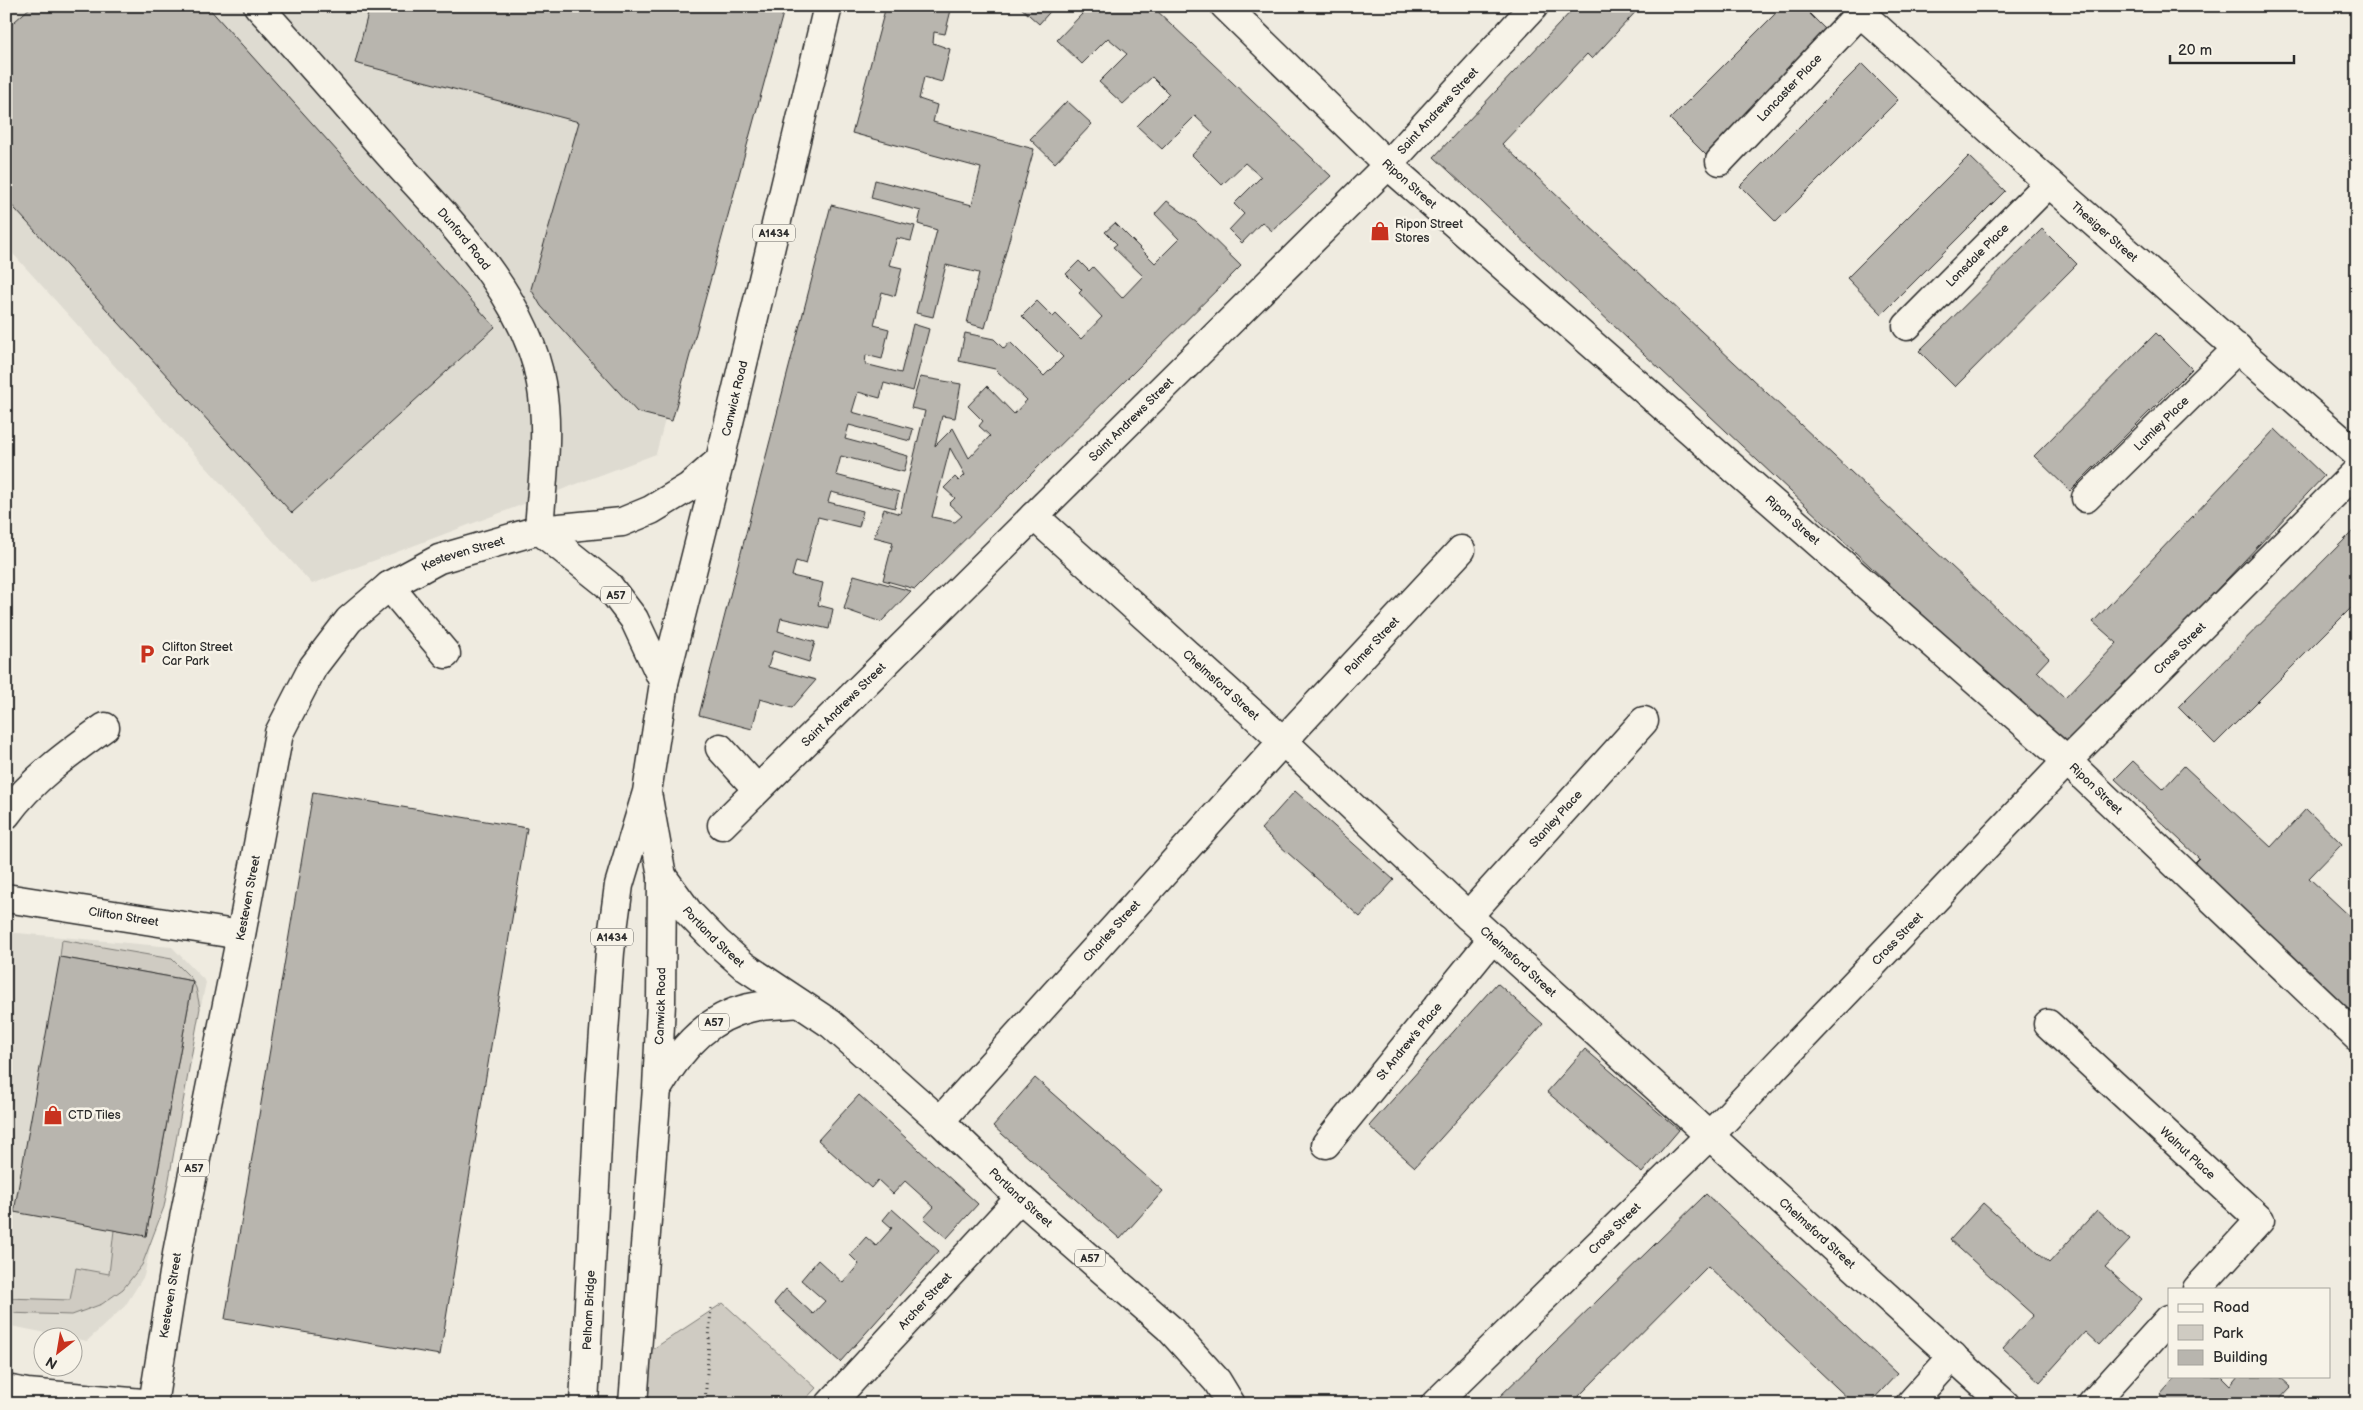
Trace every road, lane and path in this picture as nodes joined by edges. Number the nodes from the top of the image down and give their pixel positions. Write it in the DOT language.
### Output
graph roads {
  1 [pos="828,6"];
  2 [pos="1225,6"];
  3 [pos="1534,6"];
  4 [pos="263,9"];
  5 [pos="1856,10"];
  6 [pos="1720,161"];
  7 [pos="1388,165"];
  8 [pos="2049,183"];
  9 [pos="1907,326"];
  10 [pos="2238,348"];
  11 [pos="2357,454"];
  12 [pos="720,460"];
  13 [pos="2357,471"];
  14 [pos="2086,498"];
  15 [pos="1034,516"];
  16 [pos="539,530"];
  17 [pos="1461,550"];
  18 [pos="389,586"];
  19 [pos="446,654"];
  20 [pos="664,683"];
  21 [pos="1644,721"];
  22 [pos="105,727"];
  23 [pos="1283,741"];
  24 [pos="720,748"];
  25 [pos="2067,761"];
  26 [pos="757,789"];
  27 [pos="647,792"];
  28 [pos="6,815"];
  29 [pos="722,825"];
  30 [pos="662,876"];
  31 [pos="6,898"];
  32 [pos="1468,916"];
  33 [pos="241,935"];
  34 [pos="1493,938"];
  35 [pos="798,1003"];
  36 [pos="2048,1024"];
  37 [pos="2357,1037"];
  38 [pos="657,1088"];
  39 [pos="940,1121"];
  40 [pos="1710,1135"];
  41 [pos="1326,1144"];
  42 [pos="1020,1198"];
  43 [pos="594,1216"];
  44 [pos="2198,1288"];
  45 [pos="711,1308"];
  46 [pos="2168,1320"];
  47 [pos="1953,1356"];
  48 [pos="6,1389"];
  49 [pos="153,1403"];
  50 [pos="584,1404"];
  51 [pos="633,1404"];
  52 [pos="705,1404"];
  53 [pos="830,1404"];
  54 [pos="1231,1404"];
  55 [pos="1435,1404"];
  56 [pos="1910,1404"];
  57 [pos="2004,1404"];
  58 [pos="2092,1404"];
  1 -- 12 [label="street, Canwick Road / A1434"];
  2 -- 7 [label="street, Ripon Street"];
  3 -- 7 [label="street, Saint Andrews Street"];
  4 -- 16 [label="street, Dunford Road"];
  5 -- 6 [label="street, Lancaster Place"];
  5 -- 8 [label="street, Thesiger Street"];
  7 -- 15 [label="street, Saint Andrews Street"];
  7 -- 25 [label="street, Ripon Street"];
  8 -- 9 [label="street, Lonsdale Place"];
  8 -- 10 [label="street, Thesiger Street"];
  10 -- 11 [label="street, Thesiger Street"];
  10 -- 14 [label="street, Lumley Place"];
  12 -- 16 [label="street, Kesteven Street / A57"];
  12 -- 20 [label="street, Canwick Road / A1434"];
  13 -- 25 [label="street, Cross Street"];
  15 -- 23 [label="street, Chelmsford Street"];
  15 -- 26 [label="street, Saint Andrews Street"];
  16 -- 18 [label="street, Kesteven Street / A57"];
  16 -- 20 [label="street, A57"];
  17 -- 23 [label="street, Palmer Street"];
  18 -- 19 [label="street"];
  18 -- 33 [label="street, Kesteven Street / A57"];
  20 -- 27 [label="street, Canwick Road / A1434"];
  21 -- 32 [label="street, Stanley Place"];
  22 -- 28 [label="street"];
  23 -- 32 [label="street, Chelmsford Street"];
  23 -- 39 [label="street, Charles Street"];
  24 -- 26 [label="street"];
  25 -- 37 [label="street, Ripon Street"];
  25 -- 40 [label="street, Cross Street"];
  26 -- 29 [label="street, Saint Andrews Street"];
  27 -- 30 [label="street, Canwick Road / A1434"];
  27 -- 43 [label="street, Canwick Road / A1434"];
  30 -- 35 [label="street, Portland Street / A57"];
  30 -- 38 [label="street, Canwick Road / A1434"];
  31 -- 33 [label="street, Clifton Street"];
  32 -- 34 [label="street, Chelmsford Street"];
  33 -- 49 [label="street, Kesteven Street / A57"];
  34 -- 40 [label="street, Chelmsford Street"];
  34 -- 41 [label="street, St Andrew's Place"];
  35 -- 38 [label="street, A57"];
  35 -- 39 [label="street, Portland Street / A57"];
  36 -- 44 [label="street, Walnut Place"];
  38 -- 51 [label="street, Canwick Road / A1434"];
  39 -- 42 [label="street, Portland Street / A57"];
  40 -- 47 [label="street, Chelmsford Street"];
  40 -- 55 [label="street, Cross Street"];
  42 -- 53 [label="street, Archer Street"];
  42 -- 54 [label="street, Portland Street / A57"];
  43 -- 50 [label="street, Pelham Bridge / A1434"];
  45 -- 52 [label="path"];
  46 -- 58 [label="street"];
  47 -- 56 [label="street"];
  47 -- 57 [label="street, Chelmsford Street"];
  48 -- 49 [label="street"];
}
